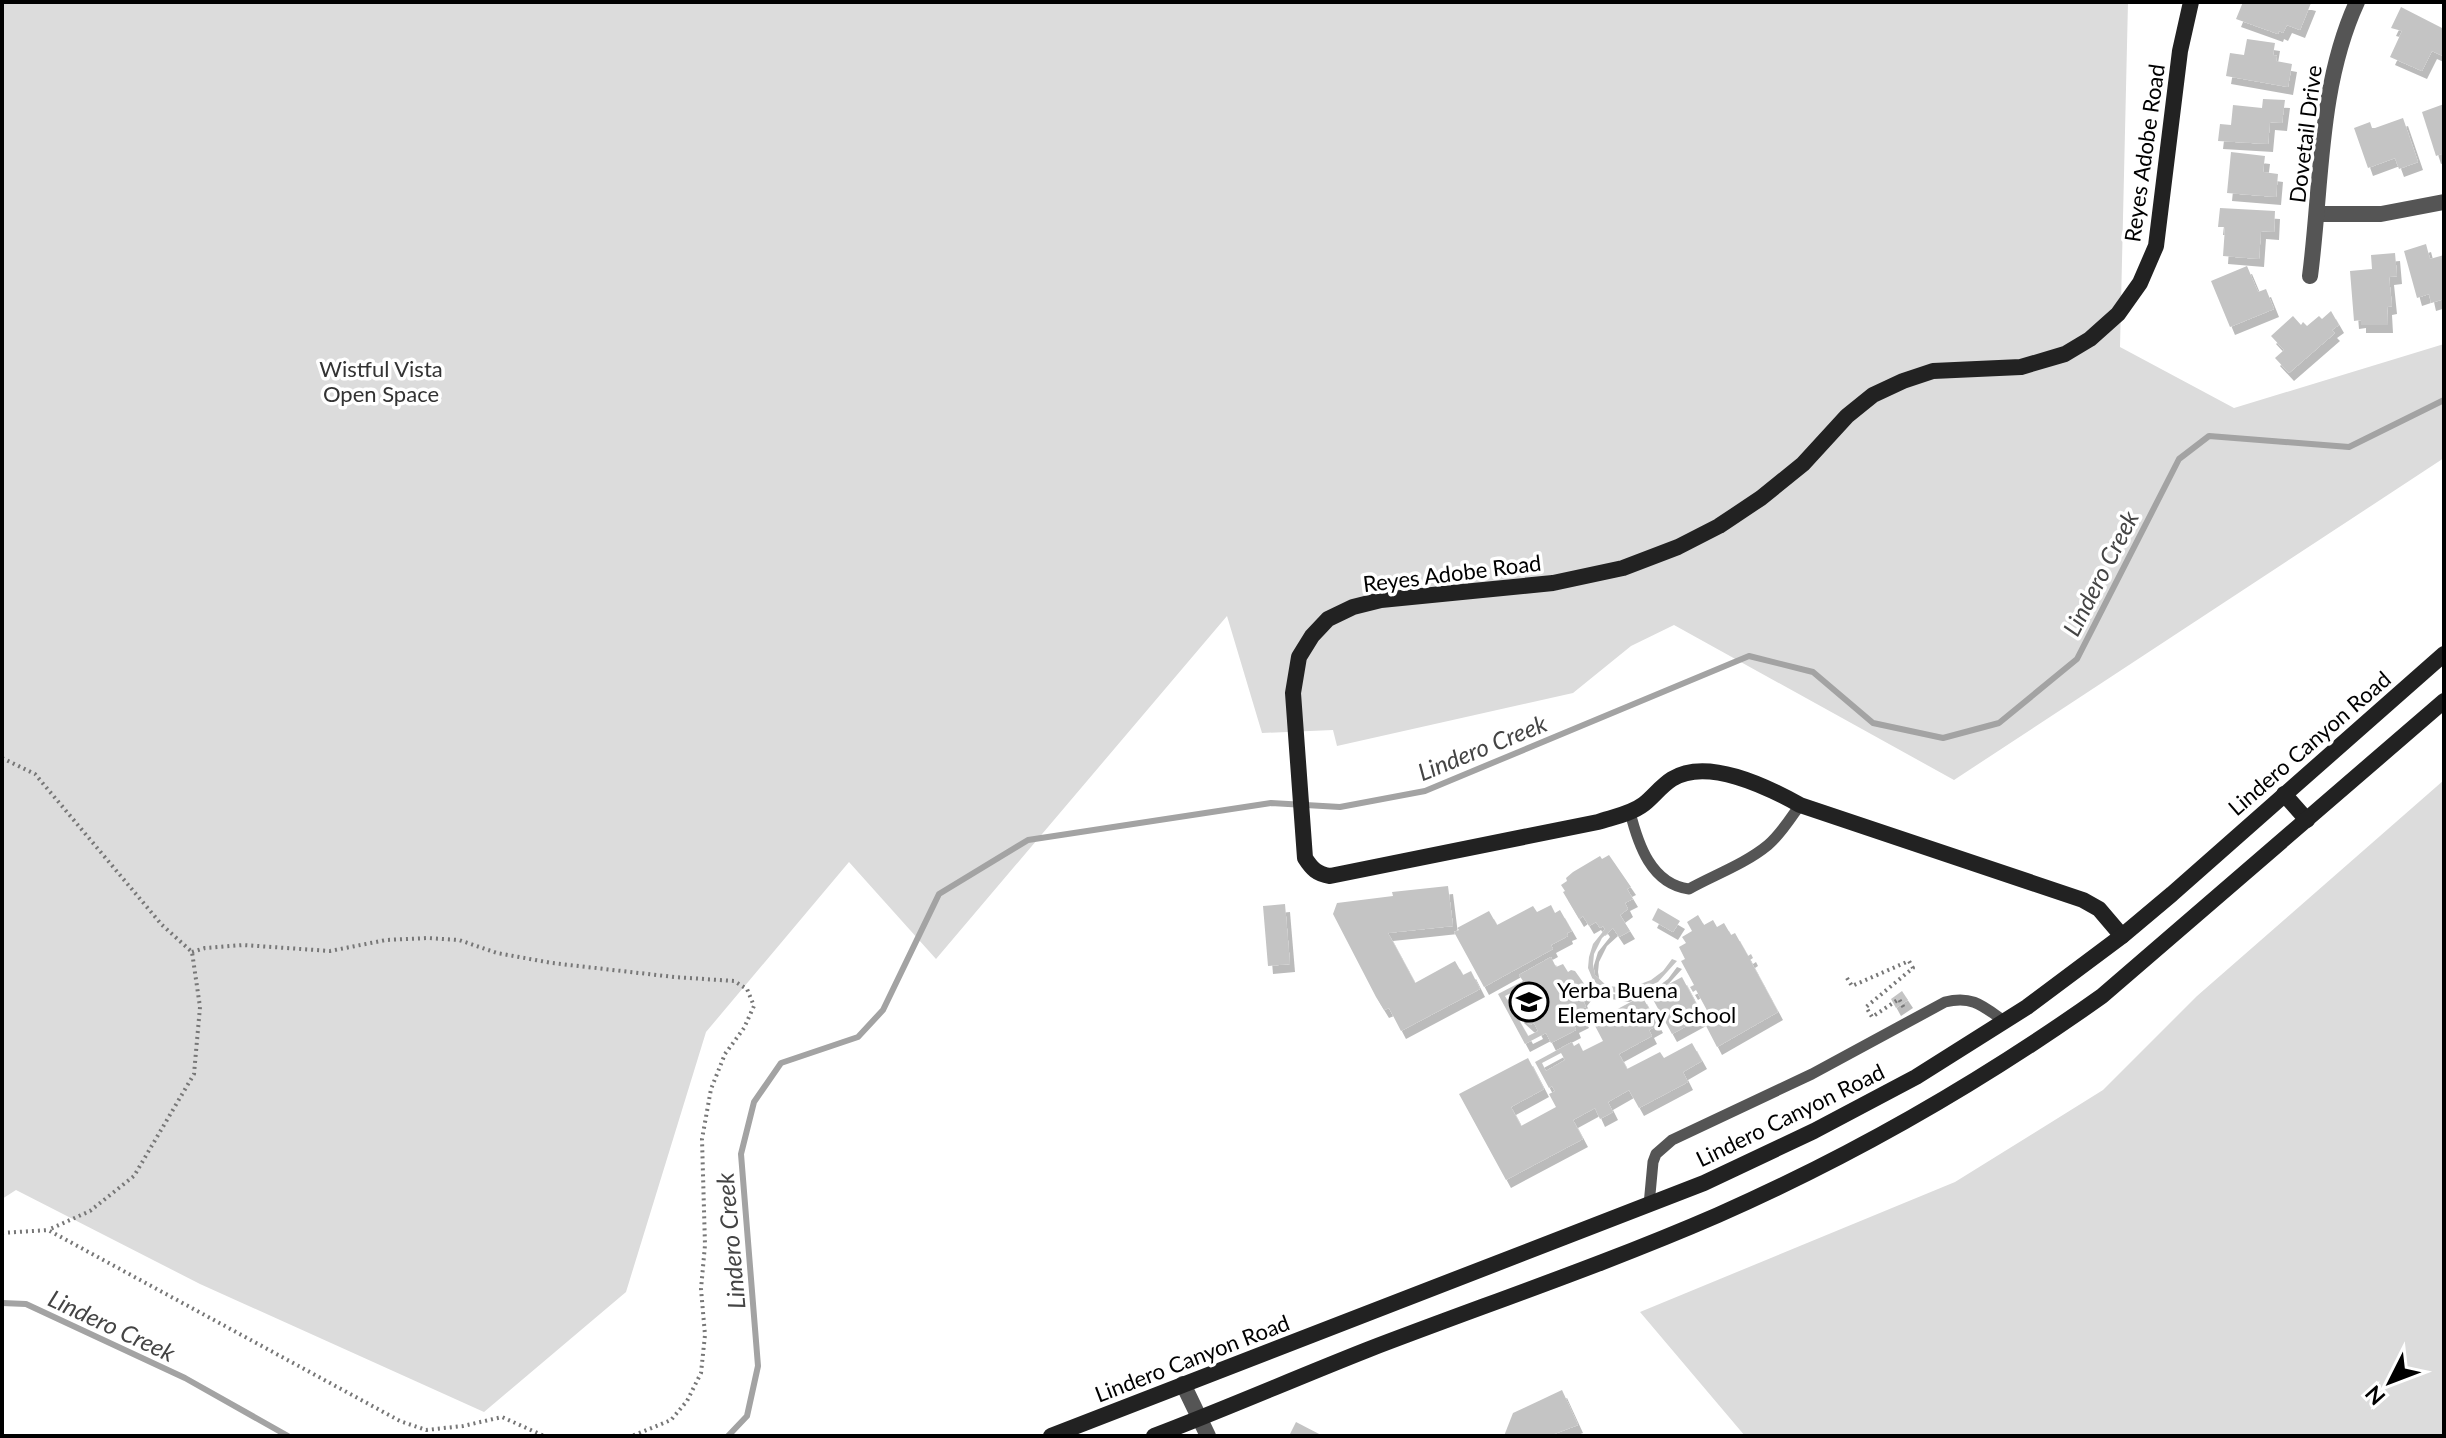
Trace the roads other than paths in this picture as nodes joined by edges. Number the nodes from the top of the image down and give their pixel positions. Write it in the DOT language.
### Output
graph roads {
  1 [pos="2191,2"];
  2 [pos="2357,2"];
  3 [pos="2444,202"];
  4 [pos="2317,214"];
  5 [pos="2310,276"];
  6 [pos="2444,654"];
  7 [pos="2444,701"];
  8 [pos="2284,794"];
  9 [pos="1800,805"];
  10 [pos="1630,812"];
  11 [pos="2307,820"];
  12 [pos="2122,936"];
  13 [pos="2004,1021"];
  14 [pos="1649,1205"];
  15 [pos="1183,1384"];
  16 [pos="1199,1419"];
  17 [pos="1051,1436"];
  18 [pos="1154,1436"];
  19 [pos="1208,1436"];
  1 -- 10 [label="main road, Reyes Adobe Road"];
  2 -- 4 [label="street, Dovetail Drive"];
  3 -- 4 [label="street"];
  4 -- 5 [label="street, Dovetail Drive"];
  6 -- 8 [label="main road, Lindero Canyon Road"];
  7 -- 11 [label="main road"];
  8 -- 11 [label="main road"];
  8 -- 12 [label="main road, Lindero Canyon Road"];
  9 -- 10 [label="main road, Reyes Adobe Road"];
  9 -- 10 [label="lane"];
  9 -- 12 [label="main road, Reyes Adobe Road"];
  11 -- 16 [label="main road"];
  12 -- 13 [label="main road, Lindero Canyon Road"];
  13 -- 14 [label="main road, Lindero Canyon Road"];
  13 -- 14 [label="lane"];
  14 -- 15 [label="main road, Lindero Canyon Road"];
  15 -- 16 [label="street"];
  15 -- 17 [label="main road, Lindero Canyon Road"];
  16 -- 18 [label="main road"];
  16 -- 19 [label="street"];
}
